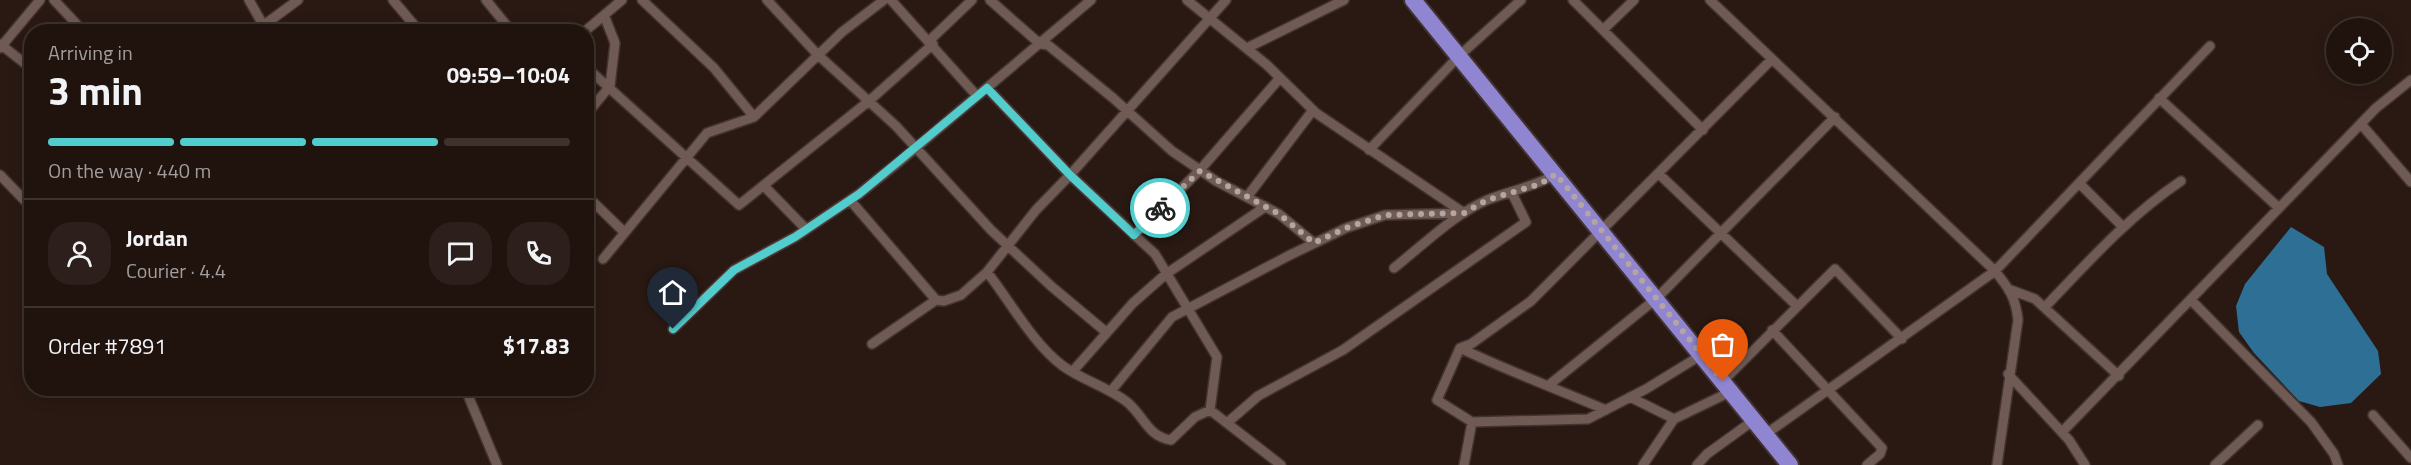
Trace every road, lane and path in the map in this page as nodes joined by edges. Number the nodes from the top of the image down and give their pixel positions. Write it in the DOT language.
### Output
graph roads {
  1 [pos="40,0"];
  2 [pos="54,0"];
  3 [pos="249,0"];
  4 [pos="298,0"];
  5 [pos="393,0"];
  6 [pos="486,0"];
  7 [pos="622,0"];
  8 [pos="642,0"];
  9 [pos="767,0"];
  10 [pos="884,0"];
  11 [pos="891,0"];
  12 [pos="972,0"];
  13 [pos="990,0"];
  14 [pos="1091,0"];
  15 [pos="1187,0"];
  16 [pos="1226,0"];
  17 [pos="1344,0"];
  18 [pos="1413,0"];
  19 [pos="1521,0"];
  20 [pos="1573,0"];
  21 [pos="1634,0"];
  22 [pos="1710,0"];
  23 [pos="604,15"];
  24 [pos="1209,18"];
  25 [pos="76,24"];
  26 [pos="263,24"];
  27 [pos="270,24"];
  28 [pos="413,24"];
  29 [pos="506,24"];
  30 [pos="593,24"];
  31 [pos="1603,30"];
  32 [pos="931,43"];
  33 [pos="1040,44"];
  34 [pos="1,46"];
  35 [pos="2210,46"];
  36 [pos="1246,48"];
  37 [pos="817,54"];
  38 [pos="1459,56"];
  39 [pos="1772,59"];
  40 [pos="24,63"];
  41 [pos="594,73"];
  42 [pos="1279,79"];
  43 [pos="2411,80"];
  44 [pos="610,86"];
  45 [pos="987,88"];
  46 [pos="977,96"];
  47 [pos="2159,98"];
  48 [pos="868,101"];
  49 [pos="594,105"];
  50 [pos="1126,110"];
  51 [pos="1313,110"];
  52 [pos="754,117"];
  53 [pos="1835,117"];
  54 [pos="2361,124"];
  55 [pos="1703,130"];
  56 [pos="915,149"];
  57 [pos="1369,150"];
  58 [pos="686,157"];
  59 [pos="1200,171"];
  60 [pos="1556,174"];
  61 [pos="1659,174"];
  62 [pos="0,175"];
  63 [pos="1070,175"];
  64 [pos="2181,181"];
  65 [pos="2411,182"];
  66 [pos="2080,184"];
  67 [pos="764,186"];
  68 [pos="1512,193"];
  69 [pos="1247,197"];
  70 [pos="24,200"];
  71 [pos="850,200"];
  72 [pos="594,203"];
  73 [pos="1265,207"];
  74 [pos="2279,208"];
  75 [pos="1464,213"];
  76 [pos="2122,226"];
  77 [pos="806,229"];
  78 [pos="1601,230"];
  79 [pos="624,232"];
  80 [pos="1722,234"];
  81 [pos="1134,235"];
  82 [pos="1314,243"];
  83 [pos="1009,245"];
  84 [pos="603,259"];
  85 [pos="1394,268"];
  86 [pos="1995,271"];
  87 [pos="987,272"];
  88 [pos="1166,274"];
  89 [pos="2011,290"];
  90 [pos="1657,298"];
  91 [pos="936,300"];
  92 [pos="2191,300"];
  93 [pos="1797,306"];
  94 [pos="2045,307"];
  95 [pos="1186,308"];
  96 [pos="673,329"];
  97 [pos="1772,330"];
  98 [pos="1106,332"];
  99 [pos="1902,339"];
  100 [pos="872,344"];
  101 [pos="1460,348"];
  102 [pos="1703,354"];
  103 [pos="1073,371"];
  104 [pos="2008,374"];
  105 [pos="2119,376"];
  106 [pos="1549,385"];
  107 [pos="1727,386"];
  108 [pos="1829,390"];
  109 [pos="1111,391"];
  110 [pos="468,396"];
  111 [pos="1630,397"];
  112 [pos="1210,410"];
  113 [pos="1606,410"];
  114 [pos="2373,414"];
  115 [pos="1674,419"];
  116 [pos="1754,420"];
  117 [pos="1472,422"];
  118 [pos="1227,423"];
  119 [pos="2258,425"];
  120 [pos="2062,432"];
  121 [pos="1766,434"];
  122 [pos="2411,458"];
  123 [pos="497,465"];
  124 [pos="1281,465"];
  125 [pos="1464,465"];
  126 [pos="1643,465"];
  127 [pos="1697,465"];
  128 [pos="1790,465"];
  129 [pos="1867,465"];
  130 [pos="1997,465"];
  131 [pos="2085,465"];
  132 [pos="2215,465"];
  133 [pos="2338,465"];
  1 -- 34 [label="street"];
  2 -- 25 [label="street"];
  3 -- 26 [label="street"];
  4 -- 27 [label="street"];
  5 -- 28 [label="street"];
  6 -- 29 [label="street"];
  7 -- 23 [label="street"];
  8 -- 52 [label="street"];
  9 -- 37 [label="street"];
  10 -- 37 [label="street"];
  11 -- 32 [label="street"];
  12 -- 32 [label="street"];
  13 -- 33 [label="street"];
  14 -- 33 [label="street"];
  15 -- 24 [label="street"];
  16 -- 24 [label="street"];
  17 -- 36 [label="street"];
  18 -- 38 [label="highway"];
  19 -- 38 [label="street"];
  20 -- 31 [label="street"];
  21 -- 31 [label="street"];
  22 -- 39 [label="street"];
  23 -- 30 [label="street"];
  23 -- 44 [label="street"];
  24 -- 36 [label="street"];
  24 -- 50 [label="street"];
  31 -- 55 [label="street"];
  32 -- 46 [label="street"];
  32 -- 48 [label="street"];
  33 -- 45 [label="street"];
  33 -- 50 [label="street"];
  34 -- 40 [label="street"];
  35 -- 47 [label="street"];
  36 -- 42 [label="street"];
  37 -- 48 [label="street"];
  37 -- 52 [label="street"];
  38 -- 57 [label="street"];
  38 -- 60 [label="highway"];
  39 -- 53 [label="street"];
  39 -- 55 [label="street"];
  41 -- 44 [label="street"];
  42 -- 51 [label="street"];
  42 -- 59 [label="street"];
  43 -- 54 [label="street"];
  44 -- 49 [label="street"];
  44 -- 58 [label="street"];
  45 -- 46 [label="street"];
  45 -- 63 [label="street"];
  46 -- 56 [label="street"];
  47 -- 66 [label="street"];
  47 -- 74 [label="street"];
  48 -- 56 [label="street"];
  48 -- 67 [label="street"];
  50 -- 59 [label="street"];
  50 -- 63 [label="street"];
  51 -- 57 [label="street"];
  51 -- 69 [label="street"];
  52 -- 58 [label="street"];
  53 -- 80 [label="street"];
  53 -- 86 [label="street"];
  54 -- 65 [label="street"];
  54 -- 74 [label="street"];
  55 -- 61 [label="street"];
  56 -- 71 [label="street"];
  56 -- 83 [label="street"];
  57 -- 75 [label="street"];
  58 -- 67 [label="street"];
  58 -- 79 [label="street"];
  59 -- 69 [label="street"];
  59 -- 81 [label="street"];
  60 -- 68 [label="street"];
  60 -- 78 [label="highway"];
  61 -- 78 [label="street"];
  61 -- 80 [label="street"];
  62 -- 70 [label="street"];
  63 -- 81 [label="street"];
  63 -- 83 [label="street"];
  64 -- 76 [label="street"];
  66 -- 76 [label="street"];
  66 -- 86 [label="street"];
  67 -- 77 [label="street"];
  68 -- 75 [label="street"];
  68 -- 118 [label="street"];
  69 -- 73 [label="street"];
  71 -- 77 [label="street"];
  71 -- 91 [label="street"];
  72 -- 79 [label="street"];
  73 -- 82 [label="street"];
  73 -- 88 [label="street"];
  74 -- 92 [label="street"];
  75 -- 82 [label="street"];
  75 -- 85 [label="street"];
  76 -- 94 [label="street"];
  77 -- 96 [label="street"];
  78 -- 90 [label="highway"];
  78 -- 101 [label="street"];
  79 -- 84 [label="street"];
  80 -- 90 [label="street"];
  80 -- 93 [label="street"];
  81 -- 88 [label="street"];
  82 -- 95 [label="street"];
  83 -- 87 [label="street"];
  83 -- 98 [label="street"];
  86 -- 89 [label="street"];
  86 -- 99 [label="street"];
  87 -- 91 [label="street"];
  87 -- 103 [label="street"];
  88 -- 95 [label="street"];
  88 -- 98 [label="street"];
  89 -- 94 [label="street"];
  89 -- 104 [label="street"];
  90 -- 102 [label="highway"];
  90 -- 106 [label="street"];
  91 -- 100 [label="street"];
  92 -- 105 [label="street"];
  92 -- 133 [label="street"];
  93 -- 97 [label="street"];
  93 -- 99 [label="street"];
  94 -- 105 [label="street"];
  95 -- 109 [label="street"];
  95 -- 112 [label="street"];
  97 -- 107 [label="street"];
  97 -- 108 [label="street"];
  98 -- 103 [label="street"];
  99 -- 108 [label="street"];
  101 -- 106 [label="street"];
  101 -- 117 [label="street"];
  102 -- 107 [label="highway"];
  102 -- 111 [label="street"];
  103 -- 109 [label="street"];
  104 -- 120 [label="street"];
  104 -- 130 [label="street"];
  105 -- 120 [label="street"];
  106 -- 113 [label="street"];
  107 -- 115 [label="street"];
  107 -- 116 [label="highway"];
  108 -- 121 [label="street"];
  108 -- 129 [label="street"];
  109 -- 112 [label="street"];
  110 -- 123 [label="street"];
  111 -- 113 [label="street"];
  111 -- 115 [label="street"];
  112 -- 118 [label="street"];
  113 -- 117 [label="street"];
  114 -- 122 [label="street"];
  115 -- 126 [label="street"];
  116 -- 121 [label="highway"];
  116 -- 127 [label="street"];
  117 -- 125 [label="street"];
  118 -- 124 [label="street"];
  119 -- 132 [label="street"];
  120 -- 131 [label="street"];
  121 -- 128 [label="highway"];
}
